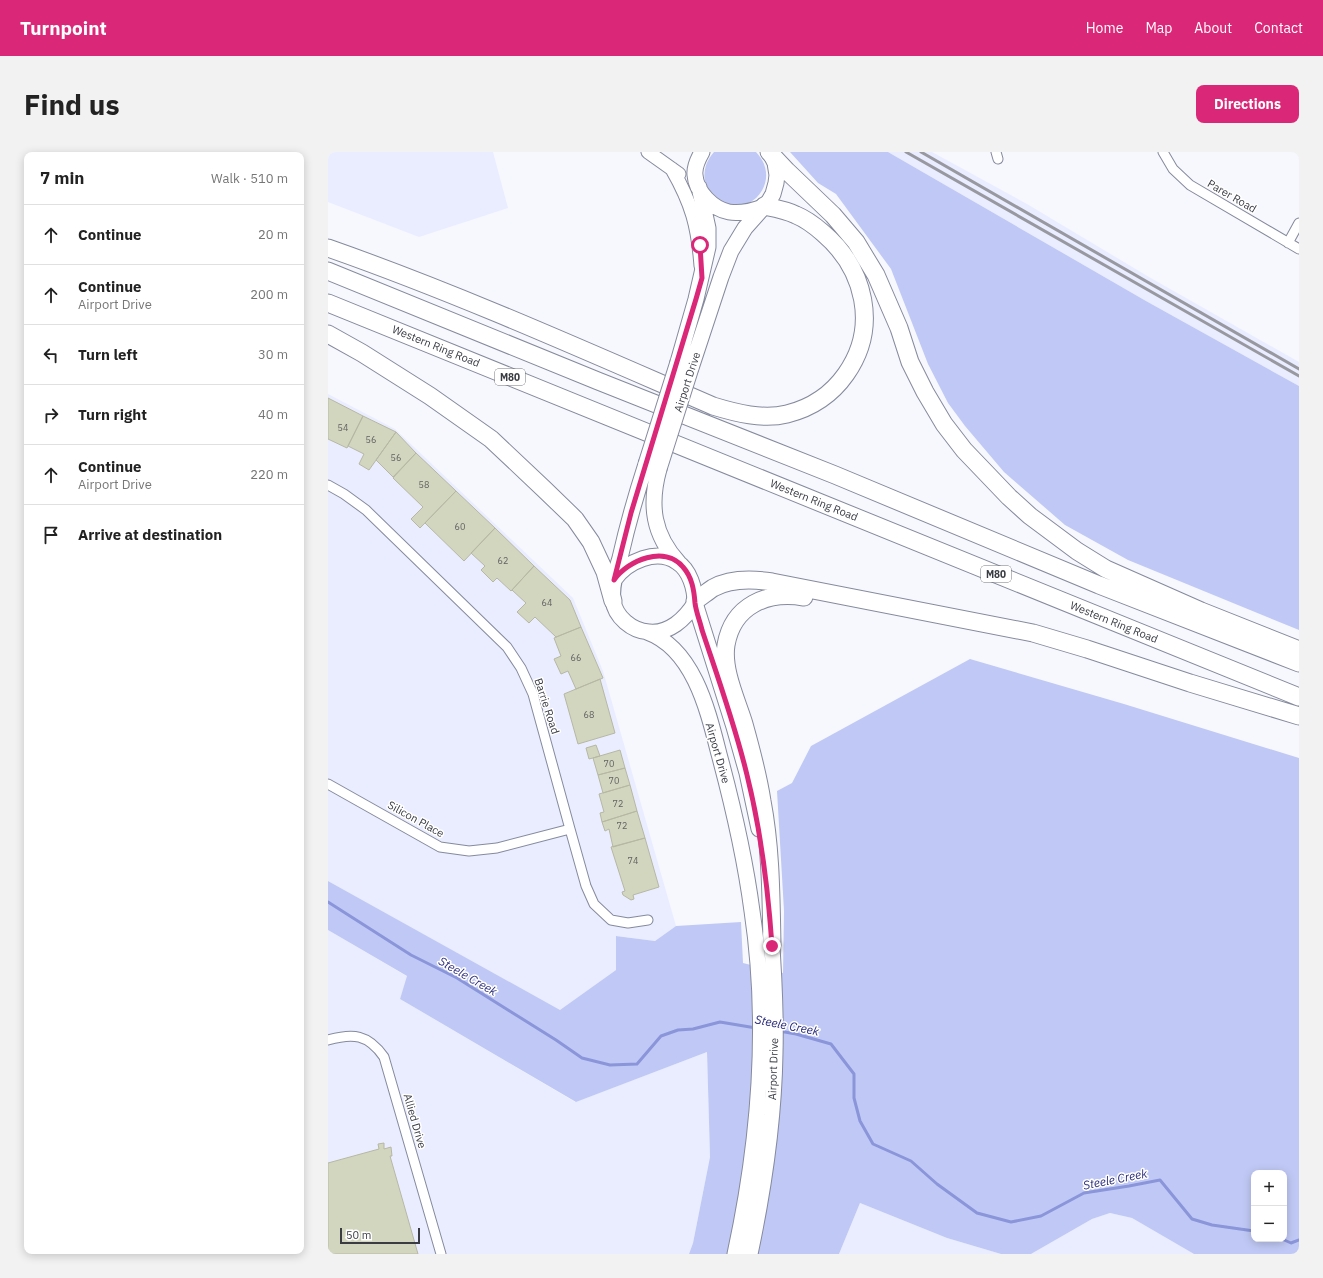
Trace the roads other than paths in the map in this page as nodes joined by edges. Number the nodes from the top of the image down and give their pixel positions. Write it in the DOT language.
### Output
graph roads {
  1 [pos="648,152"];
  2 [pos="702,152"];
  3 [pos="769,152"];
  4 [pos="1163,152"];
  5 [pos="672,169"];
  6 [pos="698,186"];
  7 [pos="763,207"];
  8 [pos="1299,223"];
  9 [pos="1288,243"];
  10 [pos="328,248"];
  11 [pos="1299,249"];
  12 [pos="328,271"];
  13 [pos="702,278"];
  14 [pos="328,303"];
  15 [pos="328,334"];
  16 [pos="685,365"];
  17 [pos="652,467"];
  18 [pos="328,485"];
  19 [pos="679,563"];
  20 [pos="614,580"];
  21 [pos="613,601"];
  22 [pos="695,602"];
  23 [pos="919,611"];
  24 [pos="647,632"];
  25 [pos="1299,650"];
  26 [pos="1299,663"];
  27 [pos="1299,697"];
  28 [pos="1299,716"];
  29 [pos="328,784"];
  30 [pos="570,829"];
  31 [pos="648,920"];
  32 [pos="772,946"];
  33 [pos="328,1040"];
  34 [pos="441,1254"];
  35 [pos="734,1254"];
  36 [pos="750,1254"];
  1 -- 5 [label="main road"];
  2 -- 6 [label="main road, Airport Drive"];
  3 -- 7 [label="main road, Airport Drive"];
  3 -- 25 [label="highway"];
  4 -- 9 [label="street, Parer Road"];
  5 -- 6 [label="main road"];
  5 -- 13 [label="main road"];
  6 -- 7 [label="main road"];
  6 -- 13 [label="main road, Airport Drive"];
  7 -- 10 [label="highway"];
  7 -- 16 [label="main road, Airport Drive"];
  8 -- 9 [label="street"];
  9 -- 11 [label="street, Parer Road"];
  12 -- 26 [label="highway, M80"];
  13 -- 16 [label="main road, Airport Drive"];
  14 -- 27 [label="highway, Western Ring Road / M80"];
  15 -- 21 [label="highway"];
  16 -- 17 [label="main road, Airport Drive, bridge"];
  17 -- 19 [label="main road, Airport Drive"];
  17 -- 20 [label="main road, Airport Drive"];
  18 -- 30 [label="street, Barrie Road"];
  19 -- 20 [label="main road"];
  19 -- 22 [label="main road"];
  20 -- 21 [label="main road"];
  21 -- 24 [label="main road"];
  22 -- 23 [label="highway"];
  22 -- 24 [label="main road"];
  22 -- 32 [label="main road, Airport Drive"];
  23 -- 28 [label="highway"];
  23 -- 32 [label="highway"];
  24 -- 35 [label="main road, Airport Drive"];
  29 -- 30 [label="street, Silicon Place"];
  30 -- 31 [label="street, Barrie Road"];
  32 -- 36 [label="main road, Airport Drive"];
  33 -- 34 [label="street, Allied Drive"];
}
